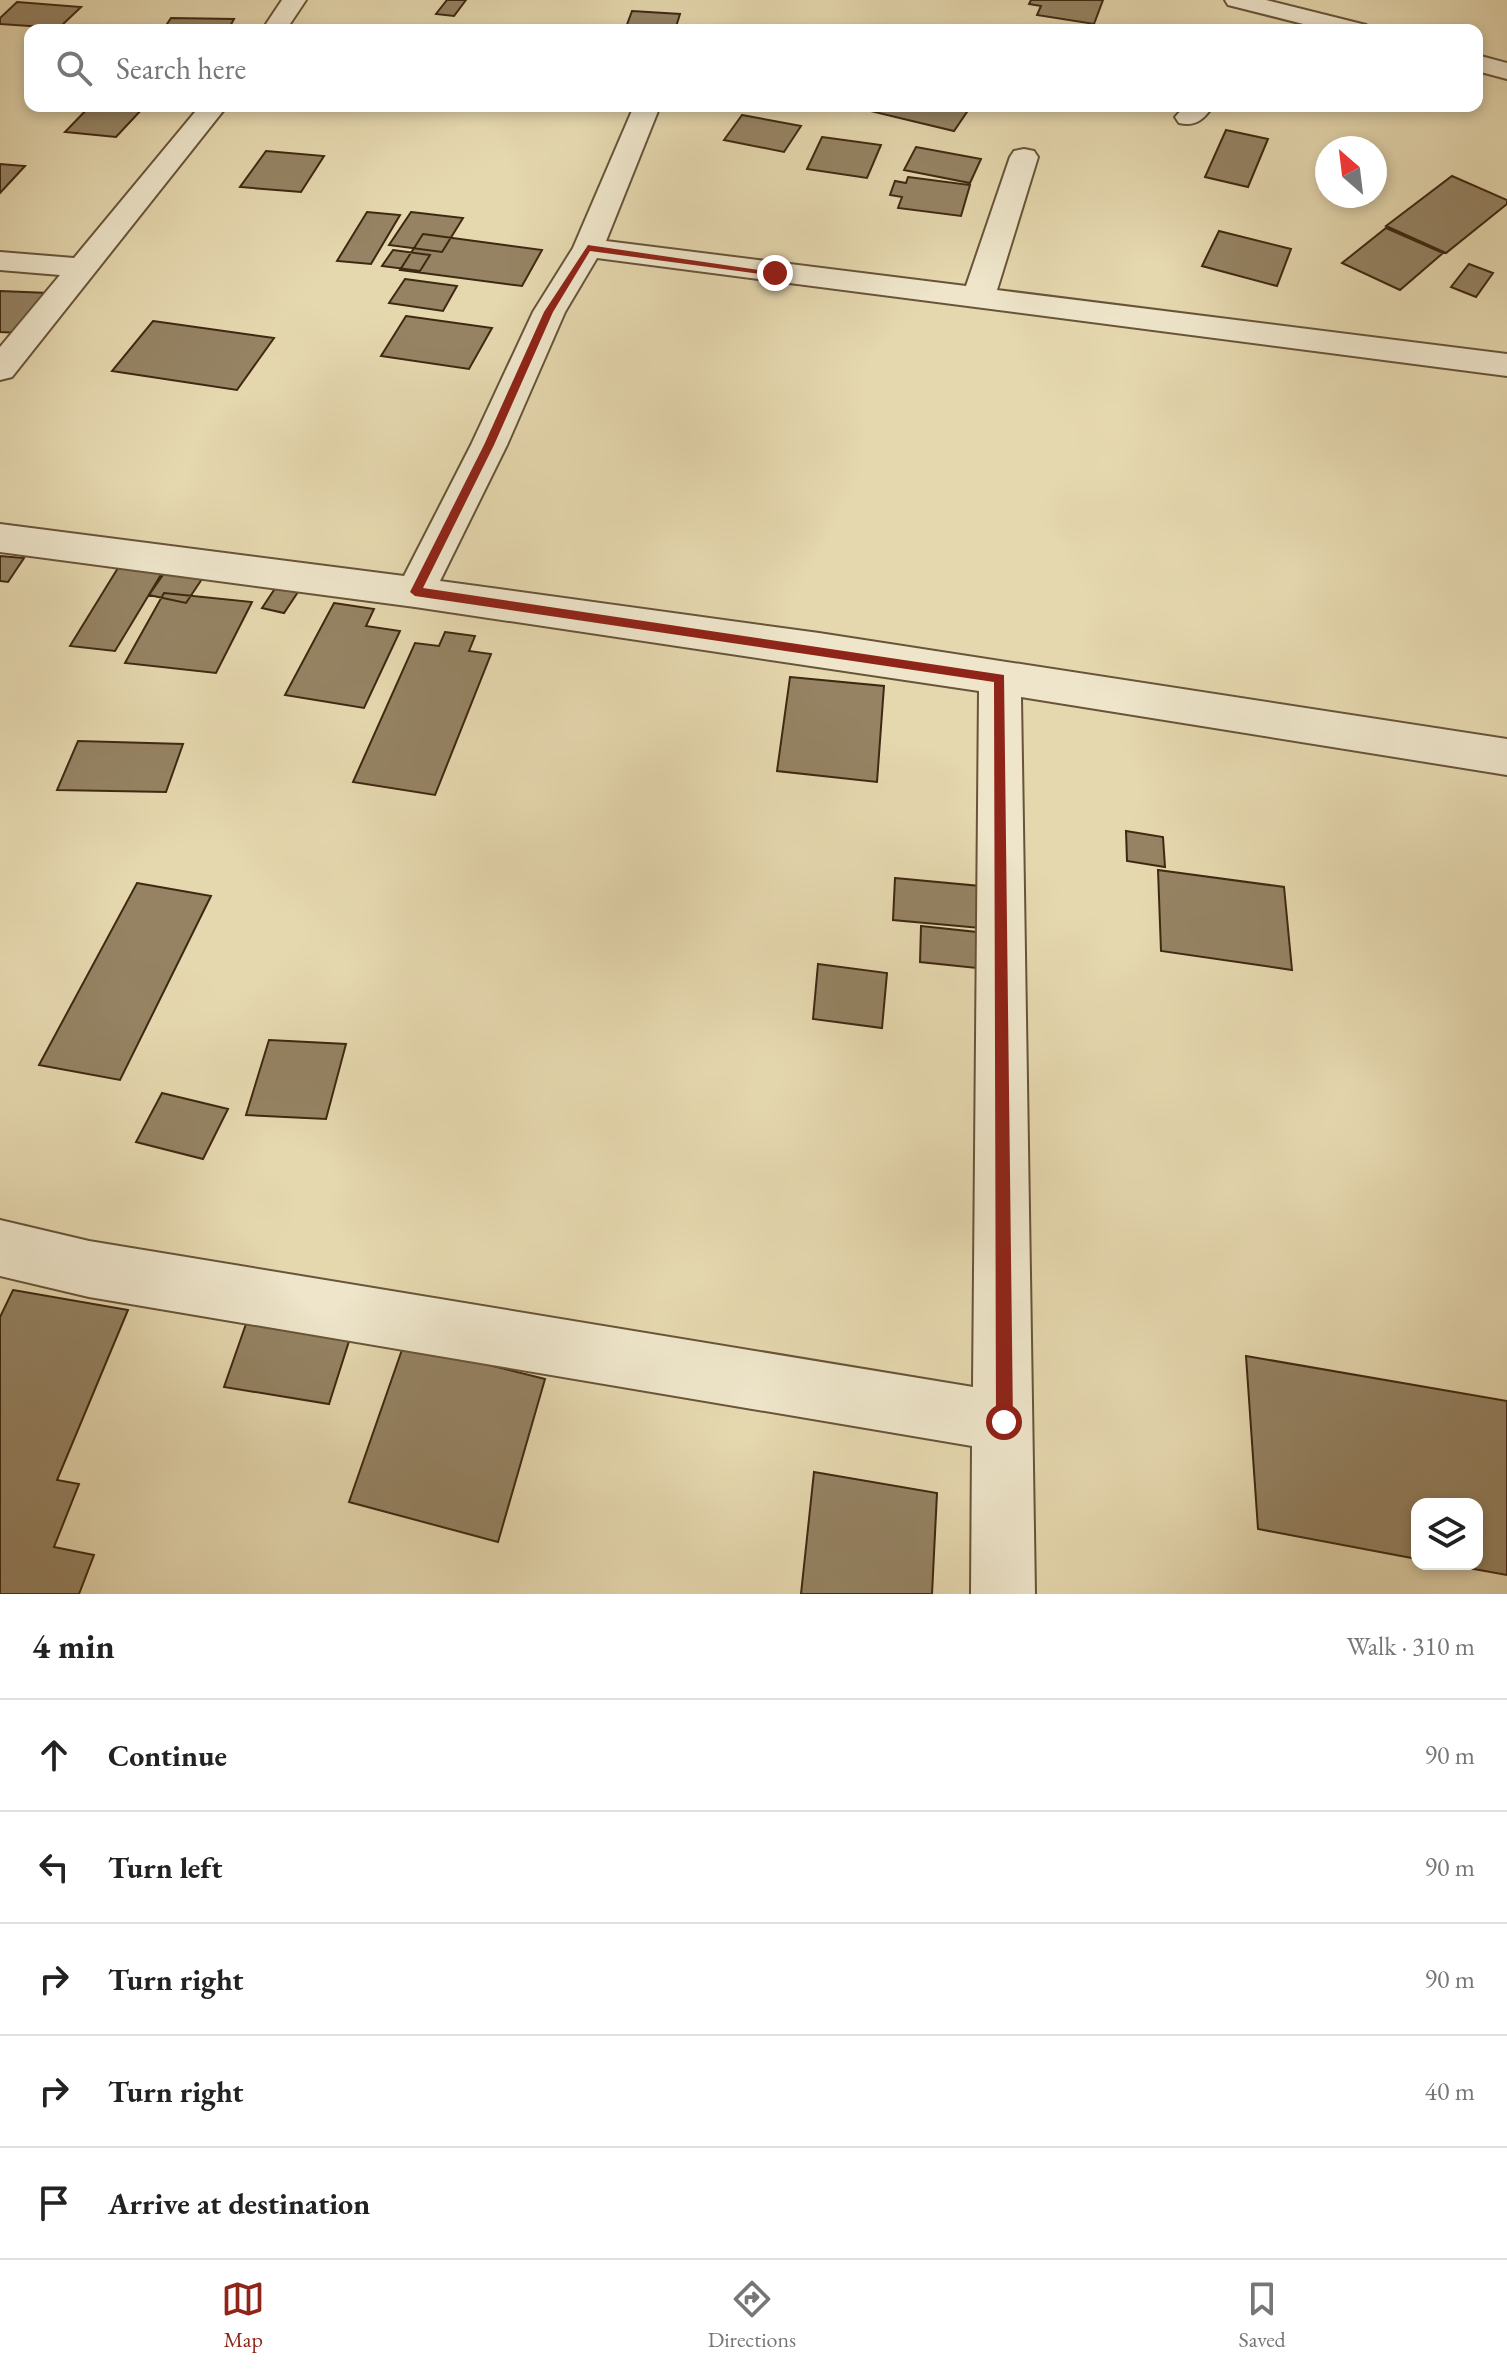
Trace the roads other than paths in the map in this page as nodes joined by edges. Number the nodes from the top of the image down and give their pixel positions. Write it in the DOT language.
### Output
graph roads {
  1 [pos="294,0"];
  2 [pos="1237,0"];
  3 [pos="1272,12"];
  4 [pos="278,24"];
  5 [pos="1329,24"];
  6 [pos="1483,65"];
  7 [pos="1507,71"];
  8 [pos="209,112"];
  9 [pos="645,112"];
  10 [pos="1024,157"];
  11 [pos="588,248"];
  12 [pos="0,261"];
  13 [pos="85,268"];
  14 [pos="978,299"];
  15 [pos="1507,365"];
  16 [pos="0,369"];
  17 [pos="0,538"];
  18 [pos="415,592"];
  19 [pos="1000,678"];
  20 [pos="1507,757"];
  21 [pos="0,1248"];
  22 [pos="1004,1422"];
  23 [pos="1003,1594"];
  1 -- 4 [label="street"];
  2 -- 3 [label="street"];
  3 -- 5 [label="street"];
  6 -- 7 [label="street"];
  8 -- 13 [label="street"];
  9 -- 11 [label="street"];
  10 -- 14 [label="street"];
  11 -- 14 [label="street"];
  11 -- 18 [label="street"];
  12 -- 13 [label="street"];
  13 -- 16 [label="street"];
  14 -- 15 [label="street"];
  17 -- 18 [label="street"];
  18 -- 19 [label="street"];
  19 -- 20 [label="street"];
  19 -- 22 [label="street"];
  21 -- 22 [label="street"];
  22 -- 23 [label="street"];
}
